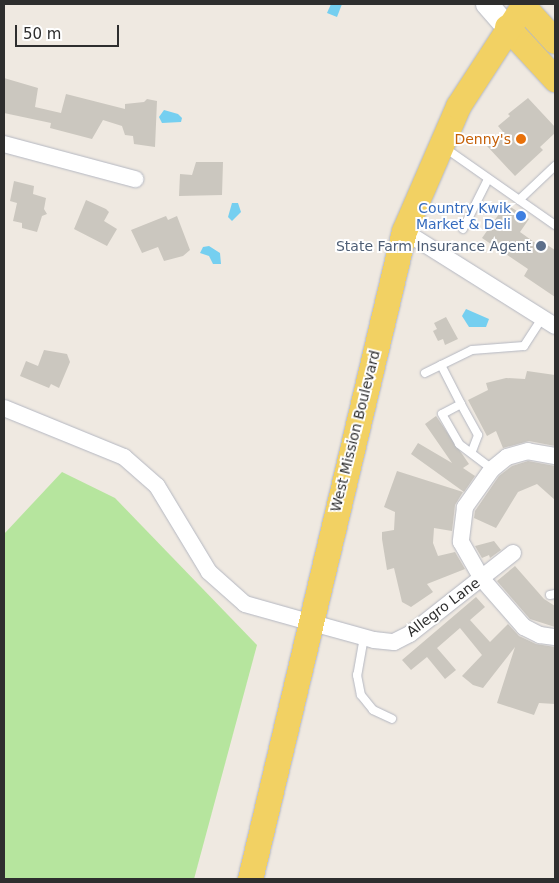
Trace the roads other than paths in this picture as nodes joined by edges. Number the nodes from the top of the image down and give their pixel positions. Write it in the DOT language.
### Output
graph roads {
  1 [pos="487,4"];
  2 [pos="523,4"];
  3 [pos="507,26"];
  4 [pos="555,41"];
  5 [pos="555,80"];
  6 [pos="4,144"];
  7 [pos="439,144"];
  8 [pos="555,166"];
  9 [pos="135,179"];
  10 [pos="488,179"];
  11 [pos="518,200"];
  12 [pos="555,225"];
  13 [pos="463,229"];
  14 [pos="404,231"];
  15 [pos="549,322"];
  16 [pos="441,365"];
  17 [pos="425,373"];
  18 [pos="461,404"];
  19 [pos="4,408"];
  20 [pos="472,451"];
  21 [pos="555,456"];
  22 [pos="492,469"];
  23 [pos="513,553"];
  24 [pos="482,579"];
  25 [pos="309,622"];
  26 [pos="364,637"];
  27 [pos="555,637"];
  28 [pos="392,719"];
  29 [pos="250,879"];
  1 -- 3 [label="main road"];
  2 -- 3 [label="main road, West Mission Boulevard"];
  2 -- 4 [label="main road"];
  3 -- 5 [label="main road"];
  3 -- 7 [label="main road, West Mission Boulevard"];
  6 -- 9 [label="street"];
  7 -- 10 [label="lane"];
  7 -- 14 [label="main road, West Mission Boulevard"];
  8 -- 11 [label="lane"];
  10 -- 11 [label="lane"];
  10 -- 13 [label="lane"];
  11 -- 12 [label="lane"];
  14 -- 15 [label="street"];
  14 -- 25 [label="main road, West Mission Boulevard"];
  15 -- 16 [label="lane"];
  16 -- 17 [label="lane"];
  16 -- 18 [label="lane"];
  18 -- 20 [label="lane"];
  18 -- 20 [label="lane"];
  19 -- 25 [label="street, Allegro Lane"];
  20 -- 22 [label="lane"];
  21 -- 22 [label="street"];
  22 -- 24 [label="street"];
  23 -- 24 [label="street, Allegro Lane"];
  24 -- 26 [label="street, Allegro Lane"];
  24 -- 27 [label="street"];
  25 -- 26 [label="street, Allegro Lane"];
  25 -- 29 [label="main road, West Mission Boulevard"];
  26 -- 28 [label="lane"];
}
